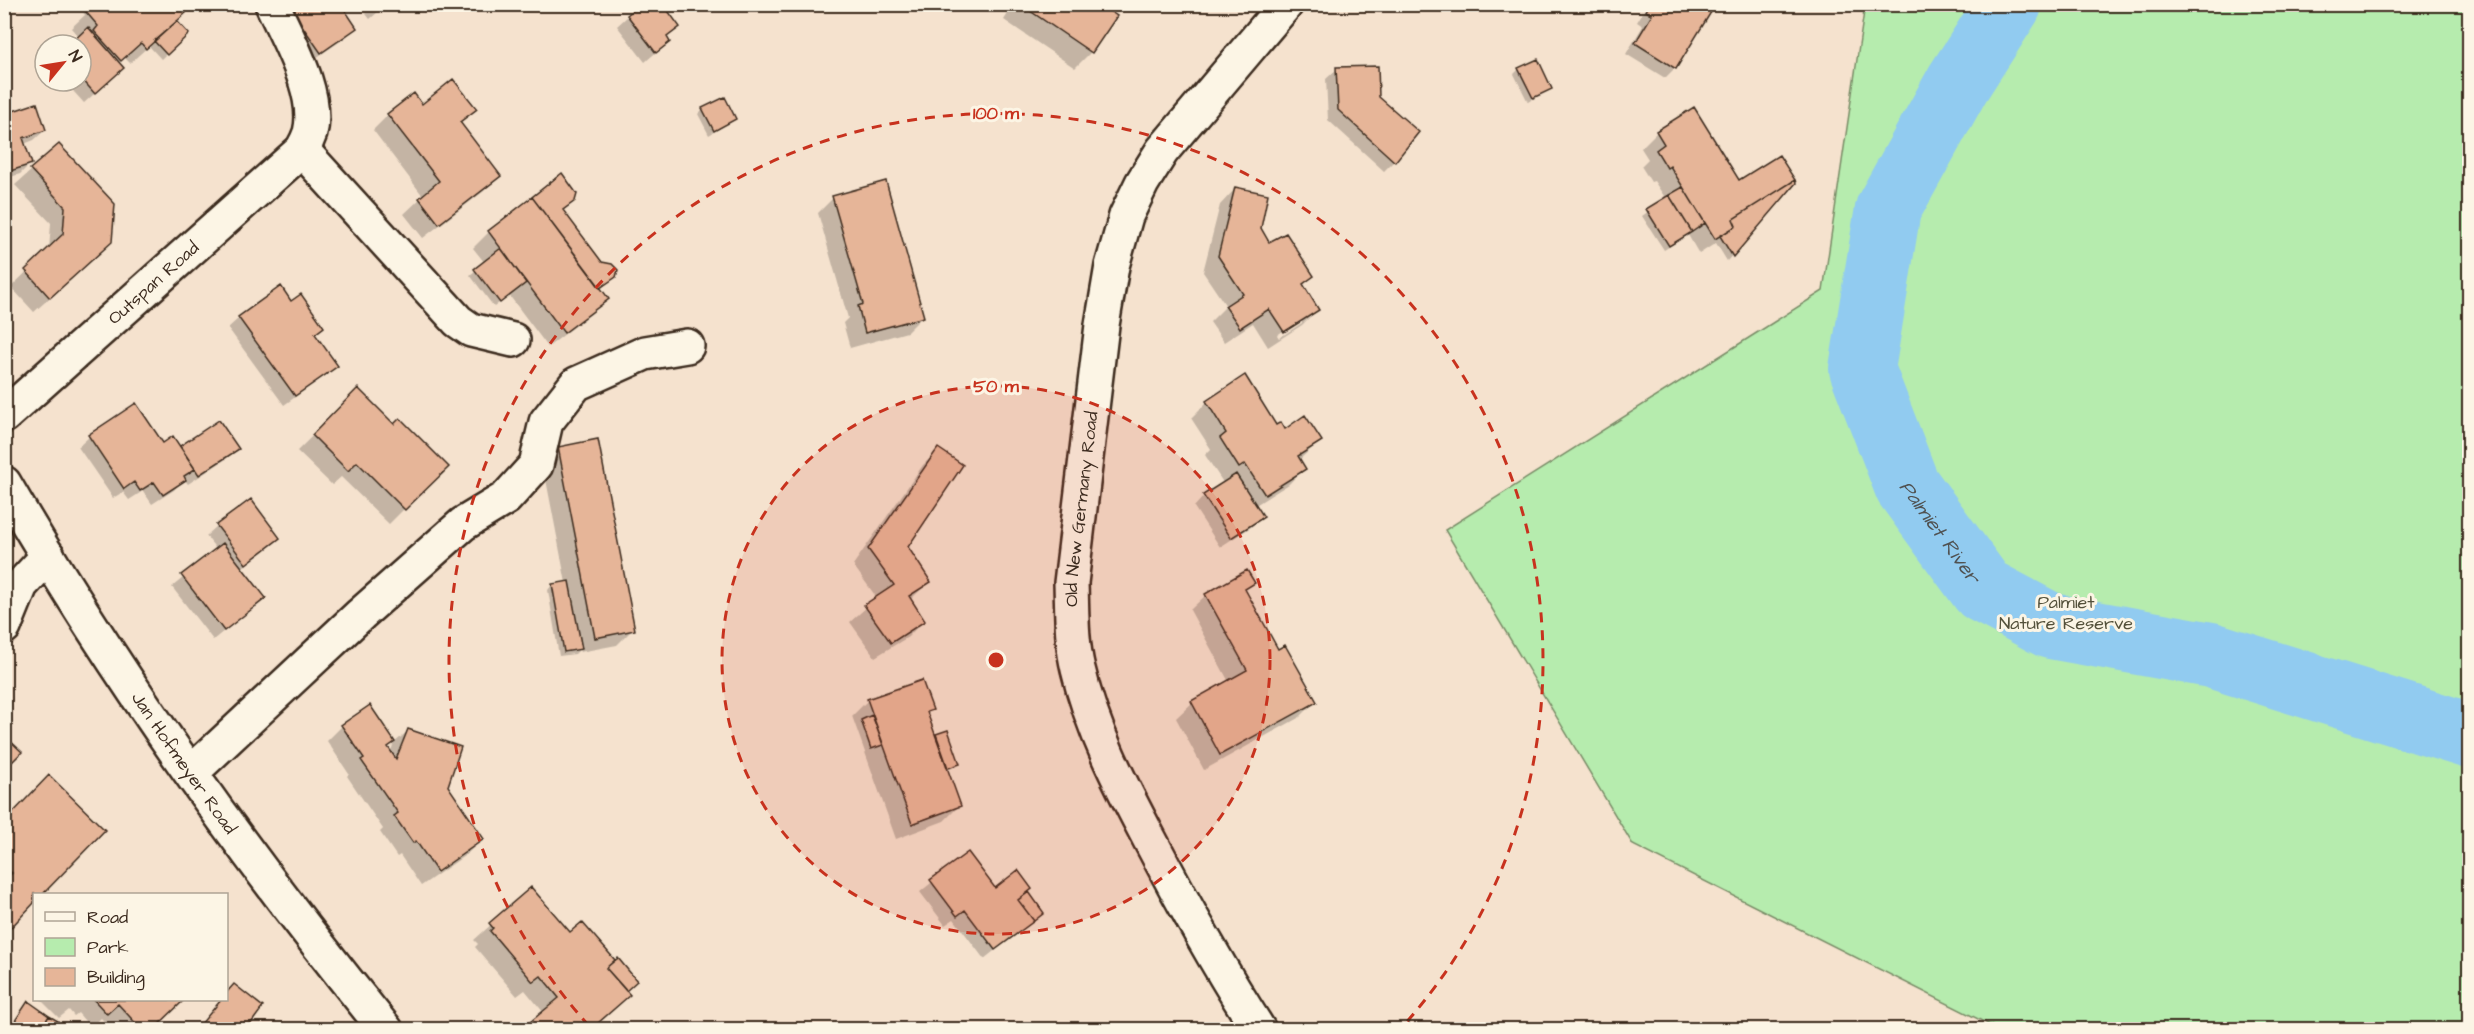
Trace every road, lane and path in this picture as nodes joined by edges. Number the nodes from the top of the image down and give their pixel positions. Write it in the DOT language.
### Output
graph roads {
  1 [pos="272,4"];
  2 [pos="1286,4"];
  3 [pos="302,150"];
  4 [pos="513,340"];
  5 [pos="687,346"];
  6 [pos="4,416"];
  7 [pos="4,483"];
  8 [pos="48,556"];
  9 [pos="4,627"];
  10 [pos="192,772"];
  11 [pos="386,1029"];
  12 [pos="1259,1029"];
  1 -- 3 [label="street"];
  2 -- 12 [label="street, Old New Germany Road"];
  3 -- 4 [label="street"];
  3 -- 6 [label="street, Outspan Road"];
  5 -- 10 [label="street"];
  7 -- 8 [label="street, Jan Hofmeyer Road"];
  8 -- 9 [label="street"];
  8 -- 10 [label="street, Jan Hofmeyer Road"];
  10 -- 11 [label="street, Jan Hofmeyer Road"];
}
